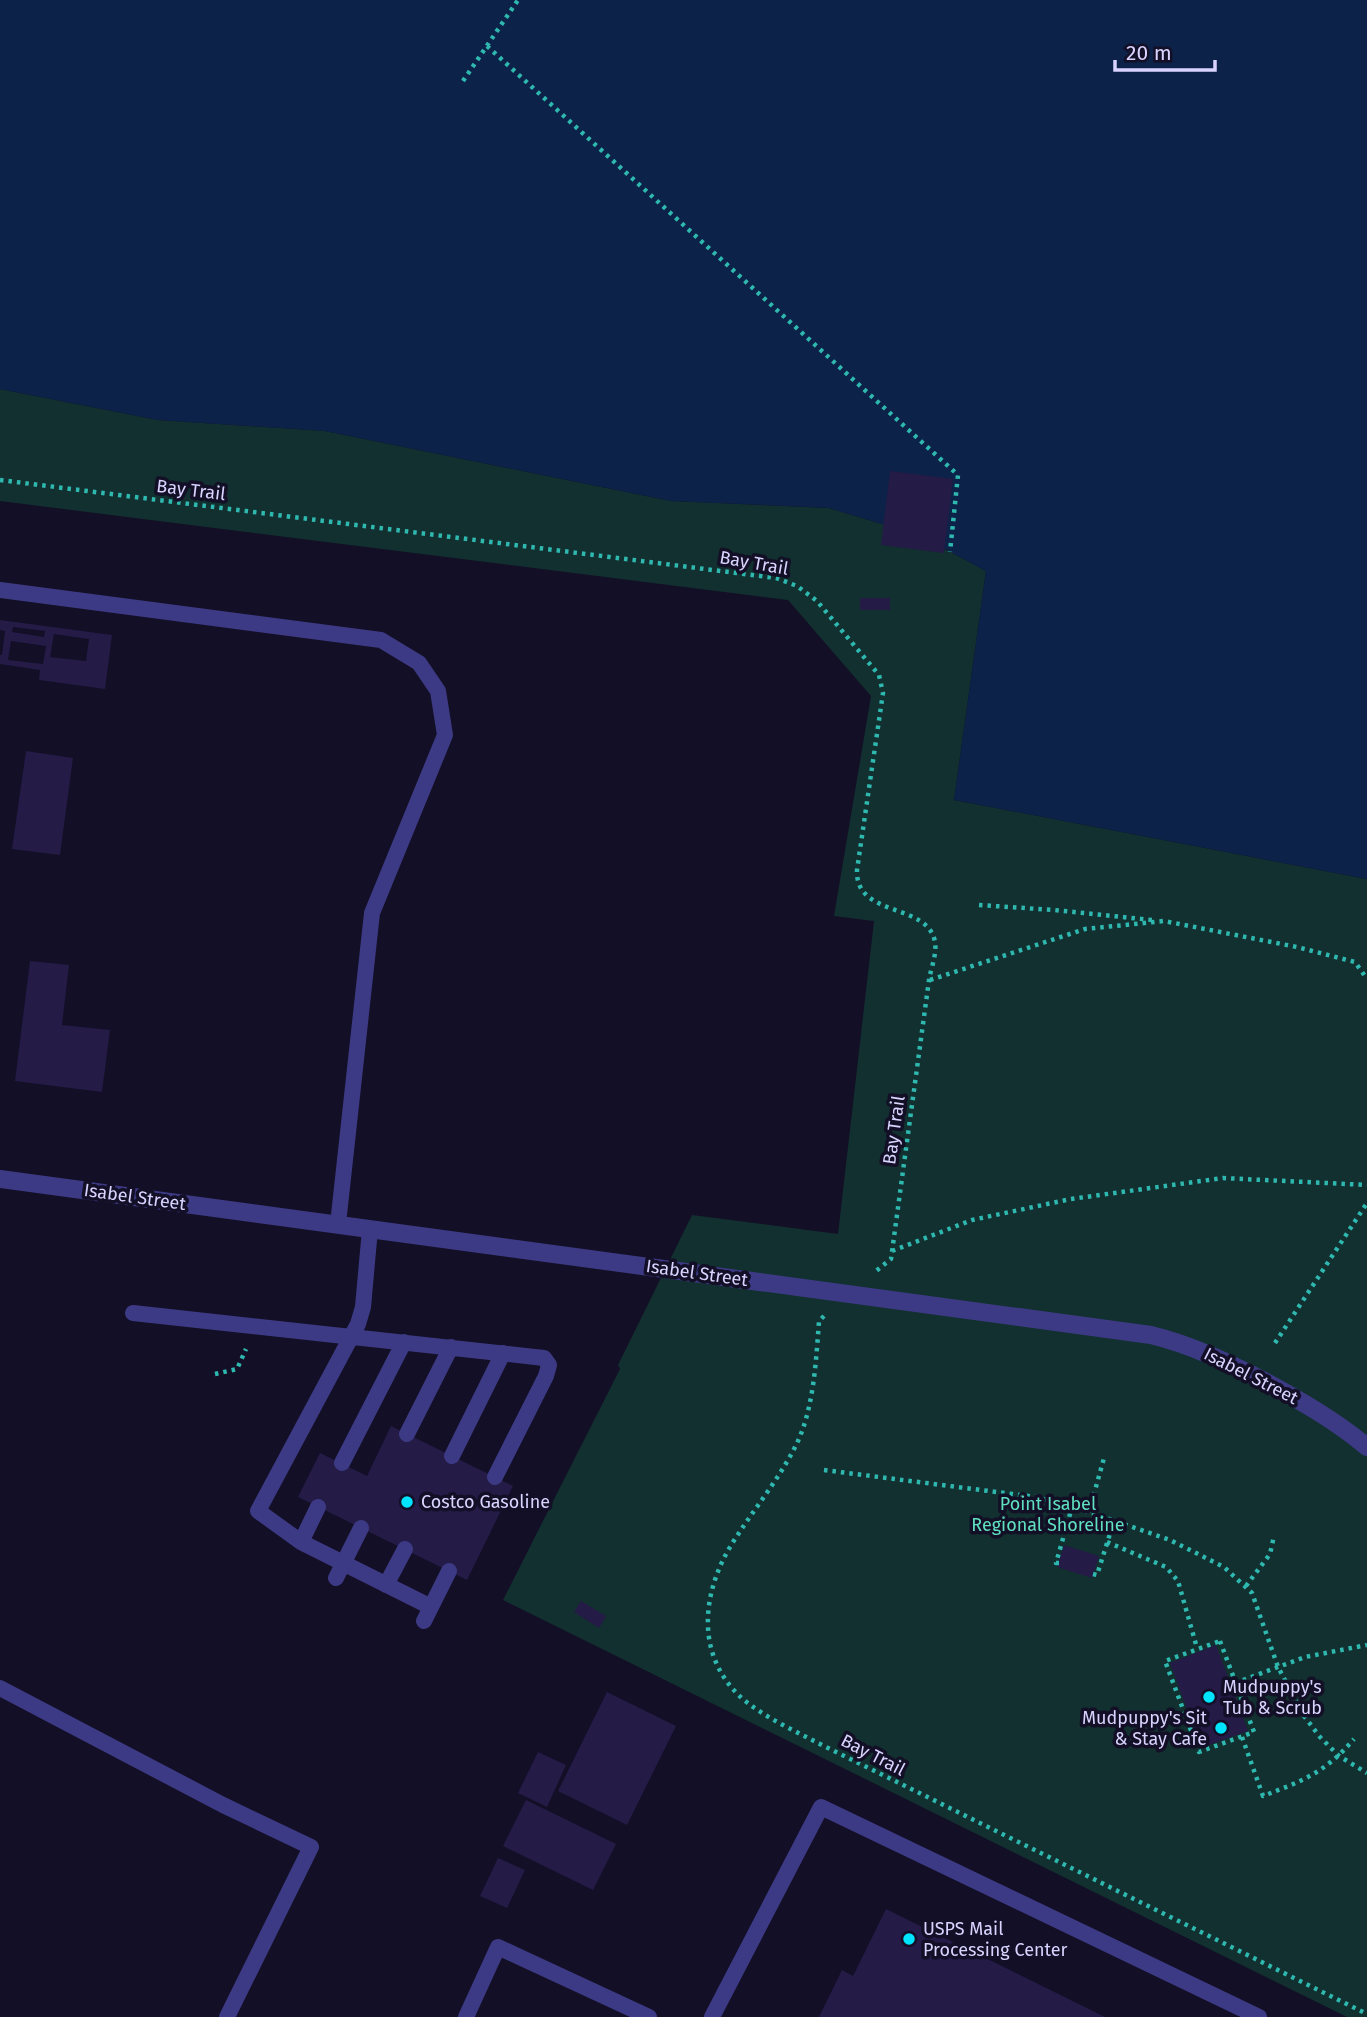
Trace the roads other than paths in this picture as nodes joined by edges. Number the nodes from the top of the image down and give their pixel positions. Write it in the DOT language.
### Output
graph roads {
  1 [pos="0,590"];
  2 [pos="0,1179"];
  3 [pos="338,1224"];
  4 [pos="370,1229"];
  5 [pos="133,1312"];
  6 [pos="352,1336"];
  7 [pos="404,1342"];
  8 [pos="451,1347"];
  9 [pos="503,1353"];
  10 [pos="407,1434"];
  11 [pos="1367,1447"];
  12 [pos="452,1455"];
  13 [pos="342,1464"];
  14 [pos="495,1477"];
  15 [pos="318,1507"];
  16 [pos="361,1528"];
  17 [pos="301,1542"];
  18 [pos="405,1549"];
  19 [pos="339,1570"];
  20 [pos="449,1571"];
  21 [pos="386,1585"];
  22 [pos="0,1688"];
  23 [pos="227,2017"];
  24 [pos="466,2017"];
  25 [pos="649,2017"];
  26 [pos="712,2017"];
  27 [pos="1259,2017"];
  1 -- 3 [label="lane"];
  2 -- 3 [label="street, Isabel Street"];
  3 -- 4 [label="street, Isabel Street"];
  4 -- 6 [label="lane"];
  4 -- 11 [label="street, Isabel Street"];
  5 -- 6 [label="lane"];
  6 -- 7 [label="lane"];
  6 -- 17 [label="lane"];
  7 -- 8 [label="lane"];
  7 -- 13 [label="lane"];
  8 -- 9 [label="lane"];
  8 -- 10 [label="lane"];
  9 -- 12 [label="lane"];
  9 -- 14 [label="lane"];
  15 -- 17 [label="lane"];
  16 -- 19 [label="lane"];
  17 -- 19 [label="lane"];
  18 -- 21 [label="lane"];
  19 -- 21 [label="lane"];
  20 -- 21 [label="lane"];
  22 -- 23 [label="lane"];
  24 -- 25 [label="lane"];
  26 -- 27 [label="lane"];
}
